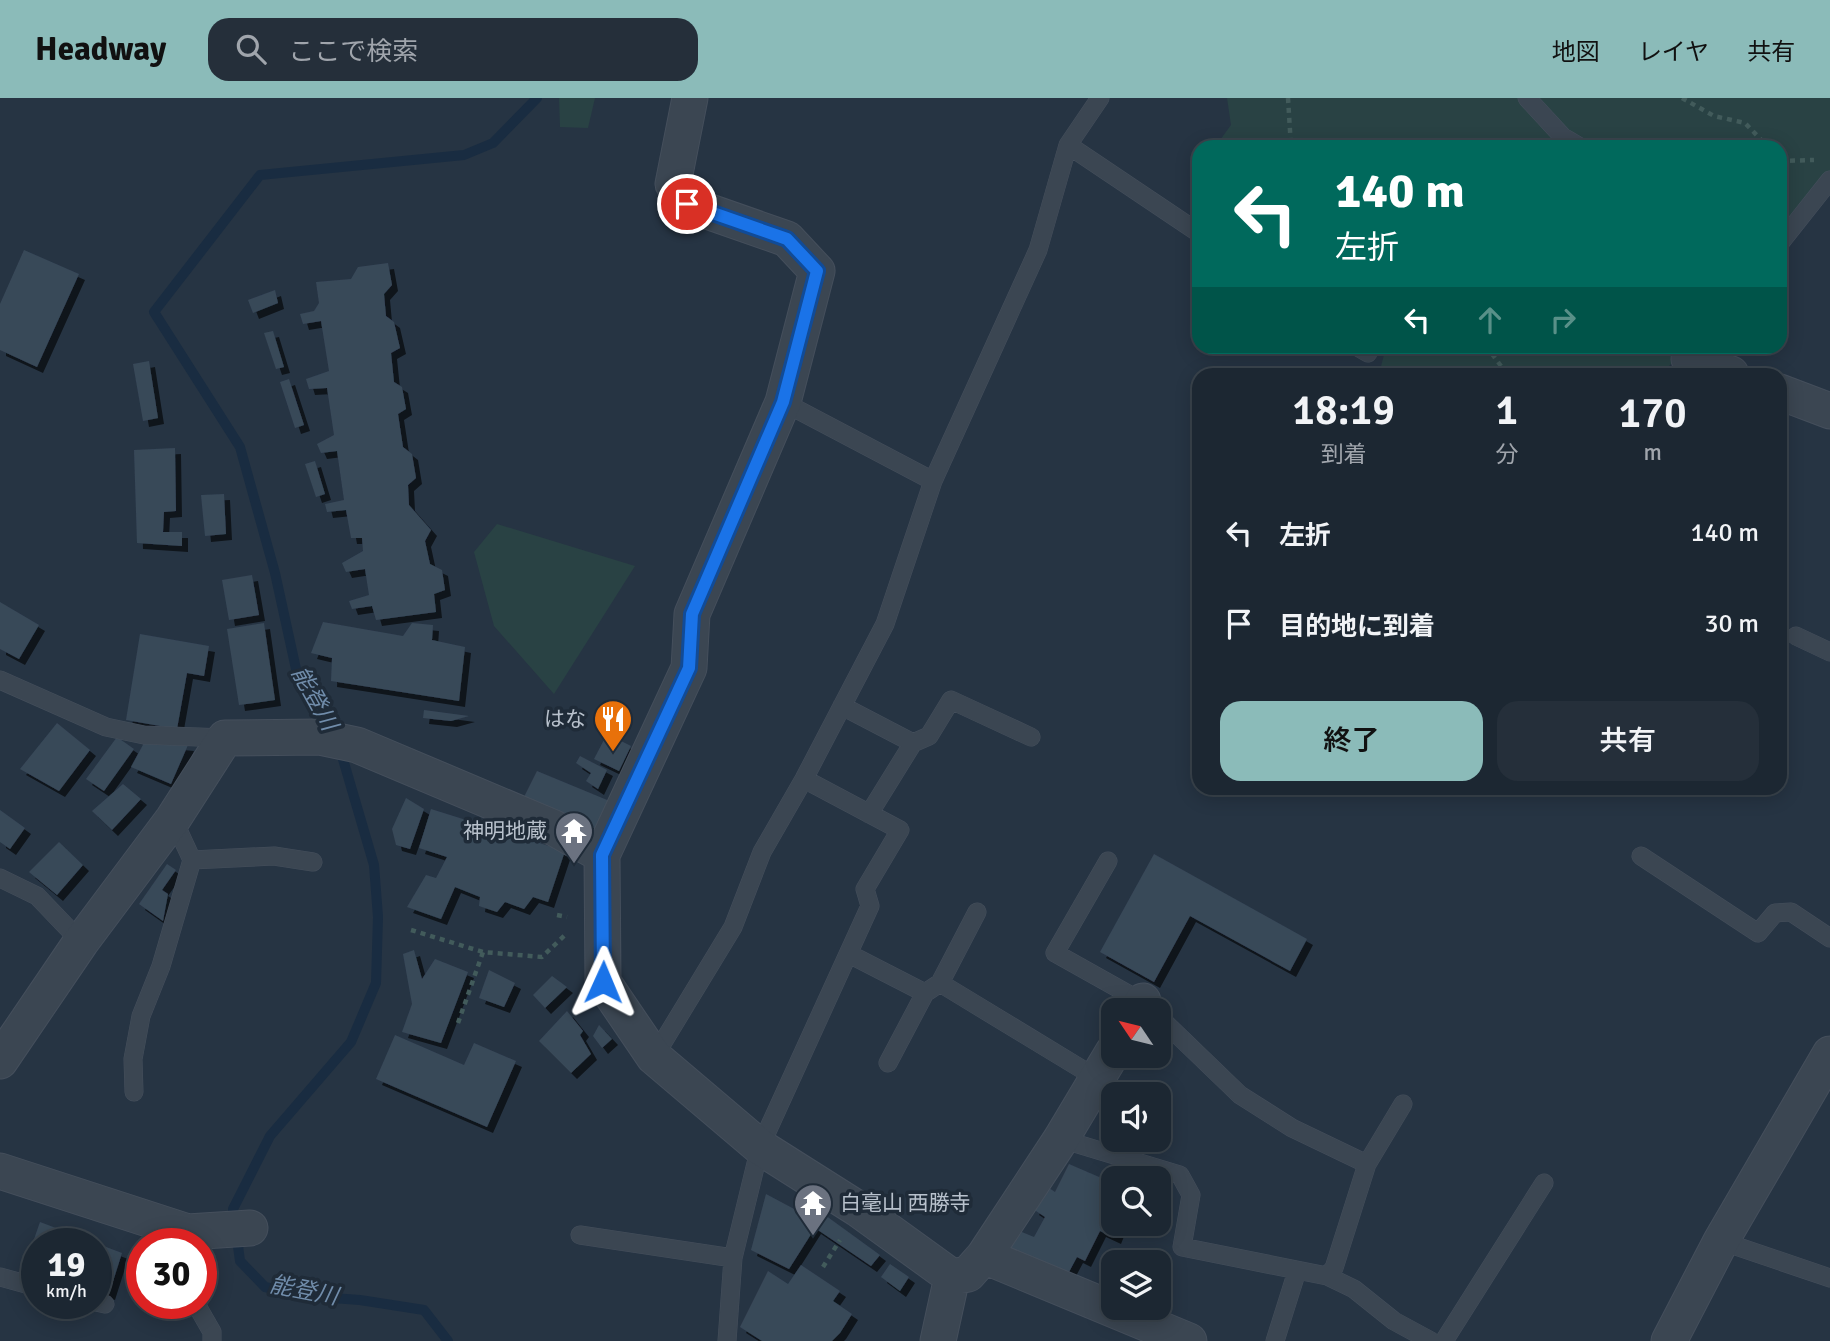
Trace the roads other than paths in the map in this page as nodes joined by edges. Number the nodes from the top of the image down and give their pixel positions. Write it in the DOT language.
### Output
graph roads {
  1 [pos="690,98"];
  2 [pos="1100,98"];
  3 [pos="1527,98"];
  4 [pos="1569,140"];
  5 [pos="1068,145"];
  6 [pos="1828,186"];
  7 [pos="1192,228"];
  8 [pos="1787,235"];
  9 [pos="1687,357"];
  10 [pos="1715,368"];
  11 [pos="1787,396"];
  12 [pos="783,402"];
  13 [pos="1830,411"];
  14 [pos="933,481"];
  15 [pos="1796,636"];
  16 [pos="1830,652"];
  17 [pos="0,680"];
  18 [pos="842,706"];
  19 [pos="1031,737"];
  20 [pos="225,738"];
  21 [pos="913,743"];
  22 [pos="804,779"];
  23 [pos="869,814"];
  24 [pos="173,819"];
  25 [pos="602,855"];
  26 [pos="1641,856"];
  27 [pos="192,860"];
  28 [pos="1108,861"];
  29 [pos="313,862"];
  30 [pos="0,878"];
  31 [pos="977,912"];
  32 [pos="1830,938"];
  33 [pos="81,942"];
  34 [pos="849,954"];
  35 [pos="940,983"];
  36 [pos="925,993"];
  37 [pos="1130,998"];
  38 [pos="1171,1030"];
  39 [pos="1830,1054"];
  40 [pos="654,1057"];
  41 [pos="0,1061"];
  42 [pos="888,1063"];
  43 [pos="1101,1064"];
  44 [pos="1104,1068"];
  45 [pos="134,1092"];
  46 [pos="1403,1104"];
  47 [pos="1061,1139"];
  48 [pos="760,1147"];
  49 [pos="1367,1164"];
  50 [pos="0,1171"];
  51 [pos="1544,1183"];
  52 [pos="161,1228"];
  53 [pos="250,1228"];
  54 [pos="217,1230"];
  55 [pos="580,1236"];
  56 [pos="1721,1241"];
  57 [pos="984,1256"];
  58 [pos="733,1258"];
  59 [pos="1297,1271"];
  60 [pos="1327,1276"];
  61 [pos="0,1277"];
  62 [pos="952,1277"];
  63 [pos="1830,1278"];
  64 [pos="21,1283"];
  65 [pos="205,1319"];
  66 [pos="212,1341"];
  67 [pos="727,1341"];
  68 [pos="938,1341"];
  69 [pos="1189,1341"];
  70 [pos="1275,1341"];
  71 [pos="1431,1341"];
  72 [pos="1444,1341"];
  73 [pos="1669,1341"];
  1 -- 12 [label="street"];
  2 -- 5 [label="lane"];
  3 -- 4 [label="lane"];
  5 -- 7 [label="lane"];
  5 -- 14 [label="lane"];
  6 -- 8 [label="lane"];
  9 -- 10 [label="street"];
  11 -- 13 [label="street"];
  12 -- 14 [label="lane"];
  12 -- 25 [label="street"];
  14 -- 18 [label="lane"];
  15 -- 16 [label="lane"];
  17 -- 20 [label="lane"];
  18 -- 21 [label="lane"];
  18 -- 22 [label="lane"];
  19 -- 21 [label="lane"];
  20 -- 24 [label="street"];
  20 -- 25 [label="street"];
  21 -- 23 [label="lane"];
  22 -- 23 [label="lane"];
  22 -- 40 [label="lane"];
  23 -- 34 [label="lane"];
  24 -- 27 [label="lane"];
  24 -- 33 [label="street"];
  25 -- 40 [label="street"];
  26 -- 32 [label="lane"];
  27 -- 29 [label="lane"];
  27 -- 45 [label="lane"];
  28 -- 37 [label="lane"];
  30 -- 33 [label="lane"];
  31 -- 35 [label="lane"];
  33 -- 41 [label="street"];
  34 -- 36 [label="lane"];
  34 -- 48 [label="lane"];
  35 -- 36 [label="lane"];
  35 -- 43 [label="lane"];
  36 -- 42 [label="lane"];
  38 -- 49 [label="lane"];
  39 -- 56 [label="street"];
  40 -- 48 [label="street"];
  44 -- 47 [label="street"];
  46 -- 49 [label="lane"];
  47 -- 57 [label="street"];
  47 -- 59 [label="lane"];
  48 -- 58 [label="lane"];
  48 -- 62 [label="street"];
  49 -- 60 [label="lane"];
  50 -- 52 [label="street"];
  51 -- 72 [label="lane"];
  53 -- 54 [label="street"];
  55 -- 58 [label="lane"];
  56 -- 63 [label="lane"];
  56 -- 73 [label="street"];
  57 -- 62 [label="street"];
  57 -- 69 [label="street"];
  58 -- 67 [label="lane"];
  59 -- 60 [label="lane"];
  59 -- 70 [label="lane"];
  60 -- 71 [label="lane"];
  61 -- 64 [label="lane"];
  62 -- 68 [label="street"];
  65 -- 66 [label="lane"];
}
